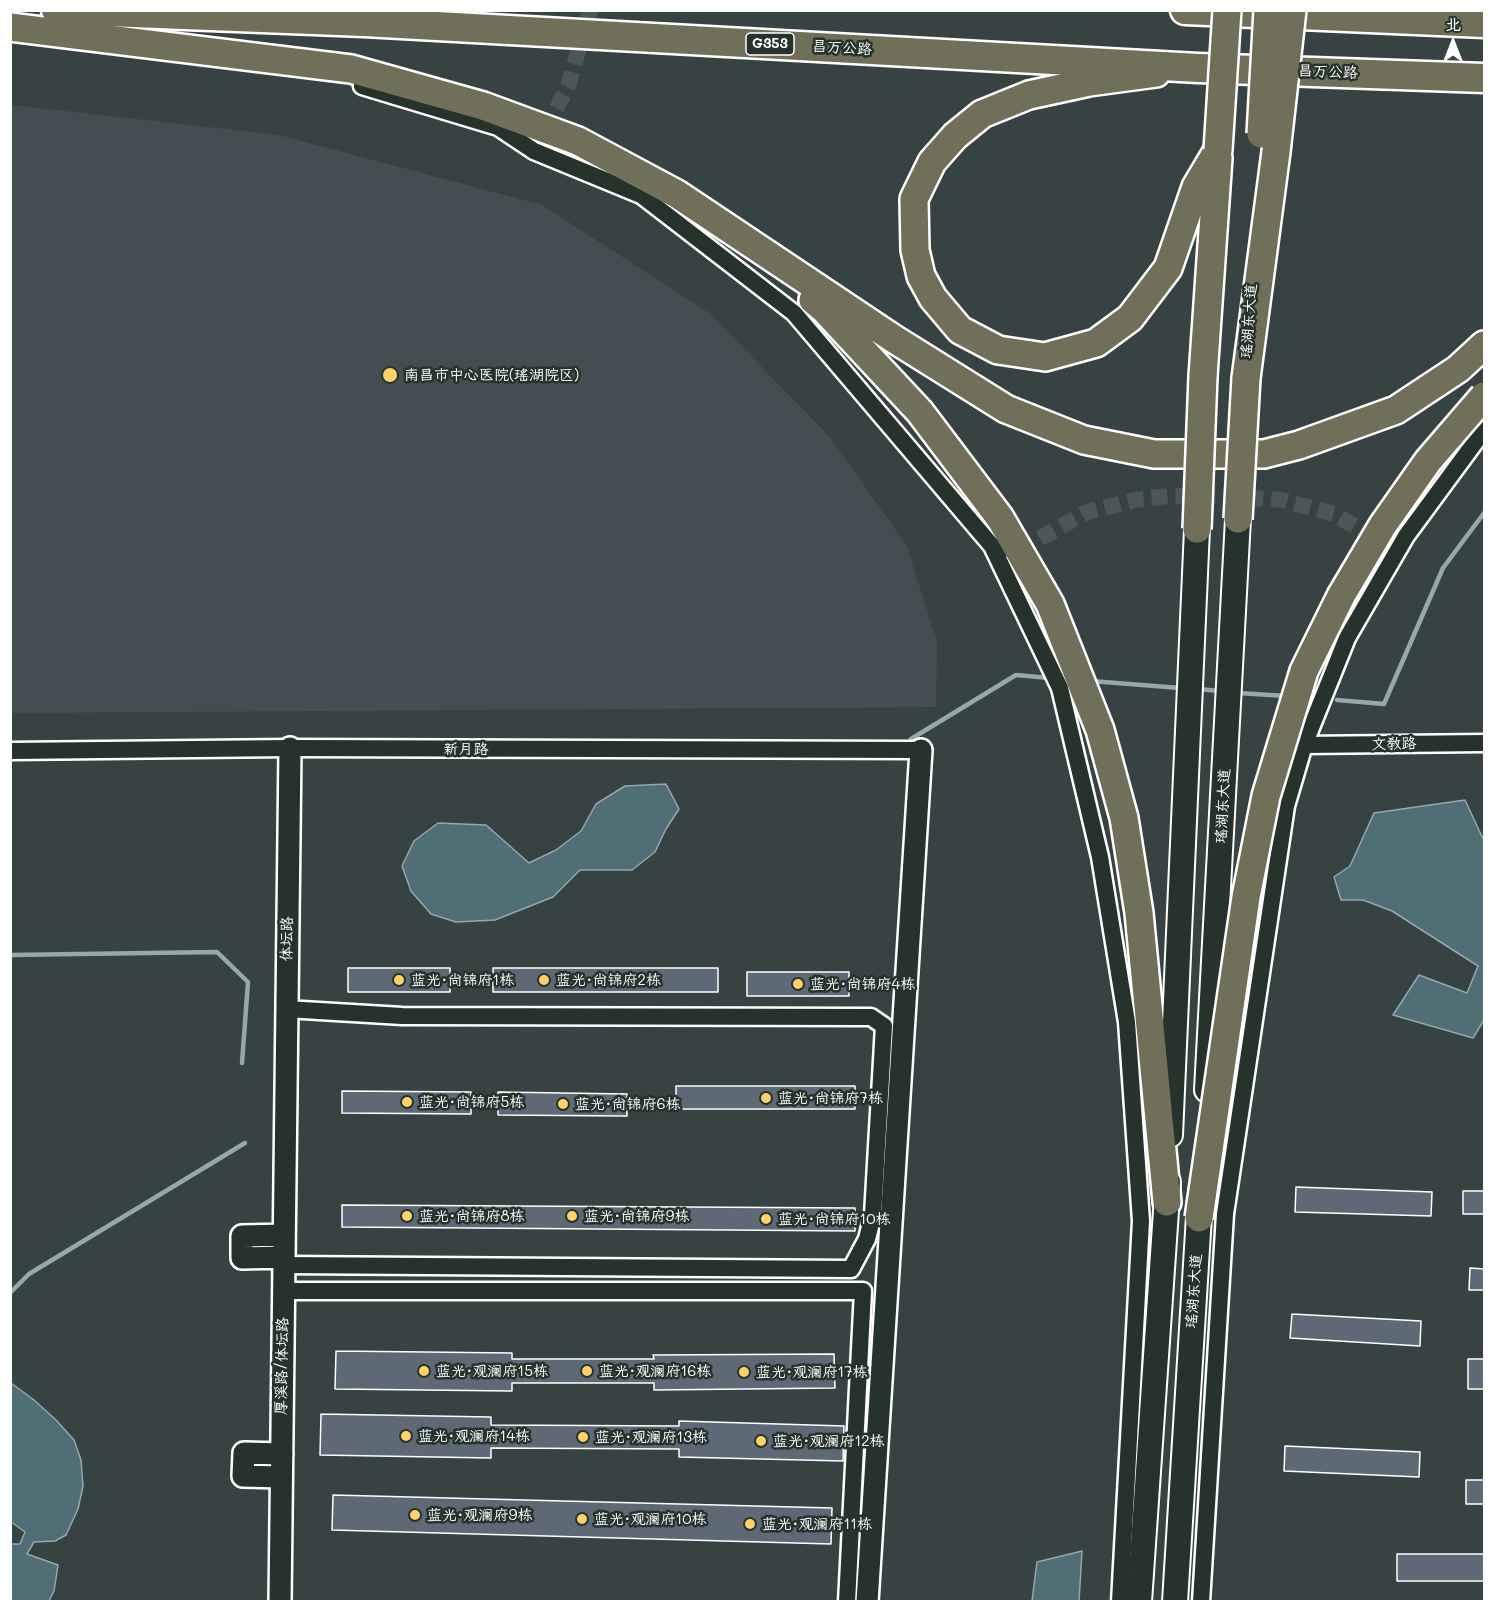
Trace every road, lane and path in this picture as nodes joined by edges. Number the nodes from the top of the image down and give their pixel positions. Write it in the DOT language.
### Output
graph roads {
  1 [pos="56,10"];
  2 [pos="1227,10"];
  3 [pos="1268,10"];
  4 [pos="1188,11"];
  5 [pos="1311,12"];
  6 [pos="1485,23"];
  7 [pos="10,27"];
  8 [pos="10,39"];
  9 [pos="1198,68"];
  10 [pos="1485,78"];
  11 [pos="1218,150"];
  12 [pos="1268,151"];
  13 [pos="677,194"];
  14 [pos="1485,345"];
  15 [pos="1485,396"];
  16 [pos="1485,430"];
  17 [pos="1238,519"];
  18 [pos="1197,529"];
  19 [pos="992,546"];
  20 [pos="1019,550"];
  21 [pos="1485,743"];
  22 [pos="1304,745"];
  23 [pos="290,748"];
  24 [pos="921,750"];
  25 [pos="10,751"];
  26 [pos="286,1009"];
  27 [pos="285,1131"];
  28 [pos="1167,1202"];
  29 [pos="1199,1218"];
  30 [pos="284,1235"];
  31 [pos="284,1261"];
  32 [pos="283,1291"];
  33 [pos="282,1454"];
  34 [pos="281,1477"];
  35 [pos="283,1599"];
  36 [pos="847,1602"];
  37 [pos="867,1602"];
  38 [pos="1120,1602"];
  39 [pos="1139,1602"];
  40 [pos="1175,1602"];
  41 [pos="1201,1602"];
  1 -- 9 [label="highway, 昌万公路 / G353"];
  2 -- 11 [label="main road, bridge"];
  3 -- 12 [label="main road, bridge"];
  4 -- 5 [label="highway"];
  5 -- 6 [label="highway"];
  5 -- 12 [label="main road, bridge"];
  7 -- 13 [label="main road"];
  8 -- 19 [label="street"];
  9 -- 10 [label="highway, 昌万公路 / G353"];
  9 -- 11 [label="main road"];
  11 -- 18 [label="main road, bridge"];
  12 -- 17 [label="main road, 瑶湖东大道, bridge"];
  13 -- 14 [label="main road"];
  13 -- 20 [label="main road"];
  15 -- 29 [label="main road, bridge"];
  16 -- 22 [label="street"];
  17 -- 29 [label="main road, 瑶湖东大道"];
  18 -- 28 [label="main road"];
  19 -- 20 [label="street"];
  19 -- 38 [label="street"];
  20 -- 28 [label="main road"];
  21 -- 22 [label="street, 文教路"];
  22 -- 41 [label="street"];
  23 -- 24 [label="street, 新月路"];
  23 -- 25 [label="street, 新月路"];
  23 -- 26 [label="street, 体坛路"];
  24 -- 37 [label="street"];
  26 -- 27 [label="street, 体坛路"];
  26 -- 31 [label="street"];
  27 -- 30 [label="street, 厚溪路/体坛路"];
  28 -- 39 [label="main road"];
  29 -- 40 [label="main road, 瑶湖东大道"];
  30 -- 31 [label="street, 厚溪路/体坛路"];
  30 -- 31 [label="street"];
  31 -- 32 [label="street, 厚溪路/体坛路"];
  32 -- 33 [label="street, 厚溪路/体坛路"];
  32 -- 36 [label="street"];
  33 -- 34 [label="street, 厚溪路/体坛路"];
  33 -- 34 [label="street"];
  34 -- 35 [label="street, 厚溪路/体坛路"];
}
